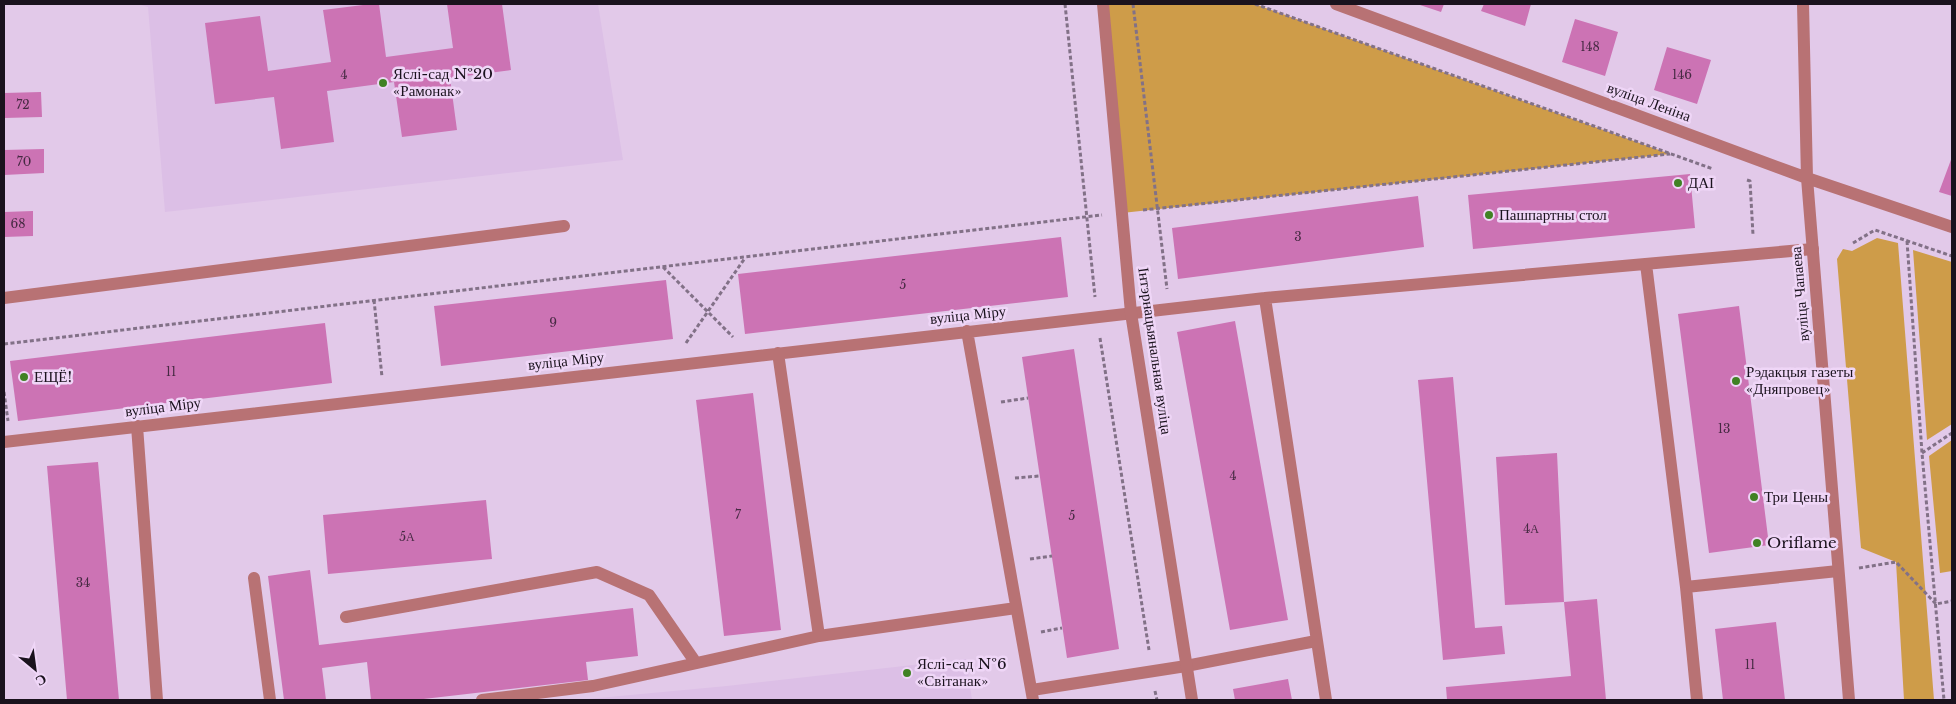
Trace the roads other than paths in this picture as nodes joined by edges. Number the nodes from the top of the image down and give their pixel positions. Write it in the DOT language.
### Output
graph roads {
  1 [pos="1102,4"];
  2 [pos="1336,4"];
  3 [pos="1803,4"];
  4 [pos="1807,178"];
  5 [pos="564,226"];
  6 [pos="1952,227"];
  7 [pos="1813,249"];
  8 [pos="1646,264"];
  9 [pos="4,298"];
  10 [pos="1265,298"];
  11 [pos="1131,313"];
  12 [pos="967,331"];
  13 [pos="778,353"];
  14 [pos="137,426"];
  15 [pos="8,442"];
  16 [pos="1838,572"];
  17 [pos="254,578"];
  18 [pos="1686,587"];
  19 [pos="1016,608"];
  20 [pos="346,617"];
  21 [pos="819,636"];
  22 [pos="1316,641"];
  23 [pos="696,664"];
  24 [pos="1186,666"];
  25 [pos="1032,695"];
  26 [pos="157,700"];
  27 [pos="270,700"];
  28 [pos="482,700"];
  29 [pos="1192,700"];
  30 [pos="1326,700"];
  31 [pos="1697,700"];
  32 [pos="1849,700"];
  1 -- 11 [label="street, Інтэрнацыянальная вуліца"];
  2 -- 4 [label="street, вуліца Леніна"];
  3 -- 4 [label="street, вуліца Чапаева"];
  4 -- 6 [label="street, вуліца Леніна"];
  4 -- 7 [label="street, вуліца Чапаева"];
  5 -- 9 [label="street"];
  7 -- 8 [label="street, вуліца Міру"];
  7 -- 16 [label="street, вуліца Чапаева"];
  8 -- 10 [label="street, вуліца Міру"];
  8 -- 18 [label="street"];
  10 -- 11 [label="street, вуліца Міру"];
  10 -- 22 [label="street"];
  11 -- 12 [label="street, вуліца Міру"];
  11 -- 24 [label="street, Інтэрнацыянальная вуліца"];
  12 -- 13 [label="street, вуліца Міру"];
  12 -- 19 [label="street"];
  13 -- 14 [label="street, вуліца Міру"];
  13 -- 21 [label="street"];
  14 -- 15 [label="street, вуліца Міру"];
  14 -- 26 [label="street"];
  16 -- 18 [label="street"];
  16 -- 32 [label="street, вуліца Чапаева"];
  17 -- 27 [label="street"];
  18 -- 31 [label="street"];
  19 -- 21 [label="street"];
  19 -- 25 [label="street"];
  20 -- 23 [label="street"];
  21 -- 23 [label="street"];
  22 -- 24 [label="street"];
  22 -- 30 [label="street"];
  23 -- 28 [label="street"];
  24 -- 25 [label="street"];
  24 -- 29 [label="street, Інтэрнацыянальная вуліца"];
}
